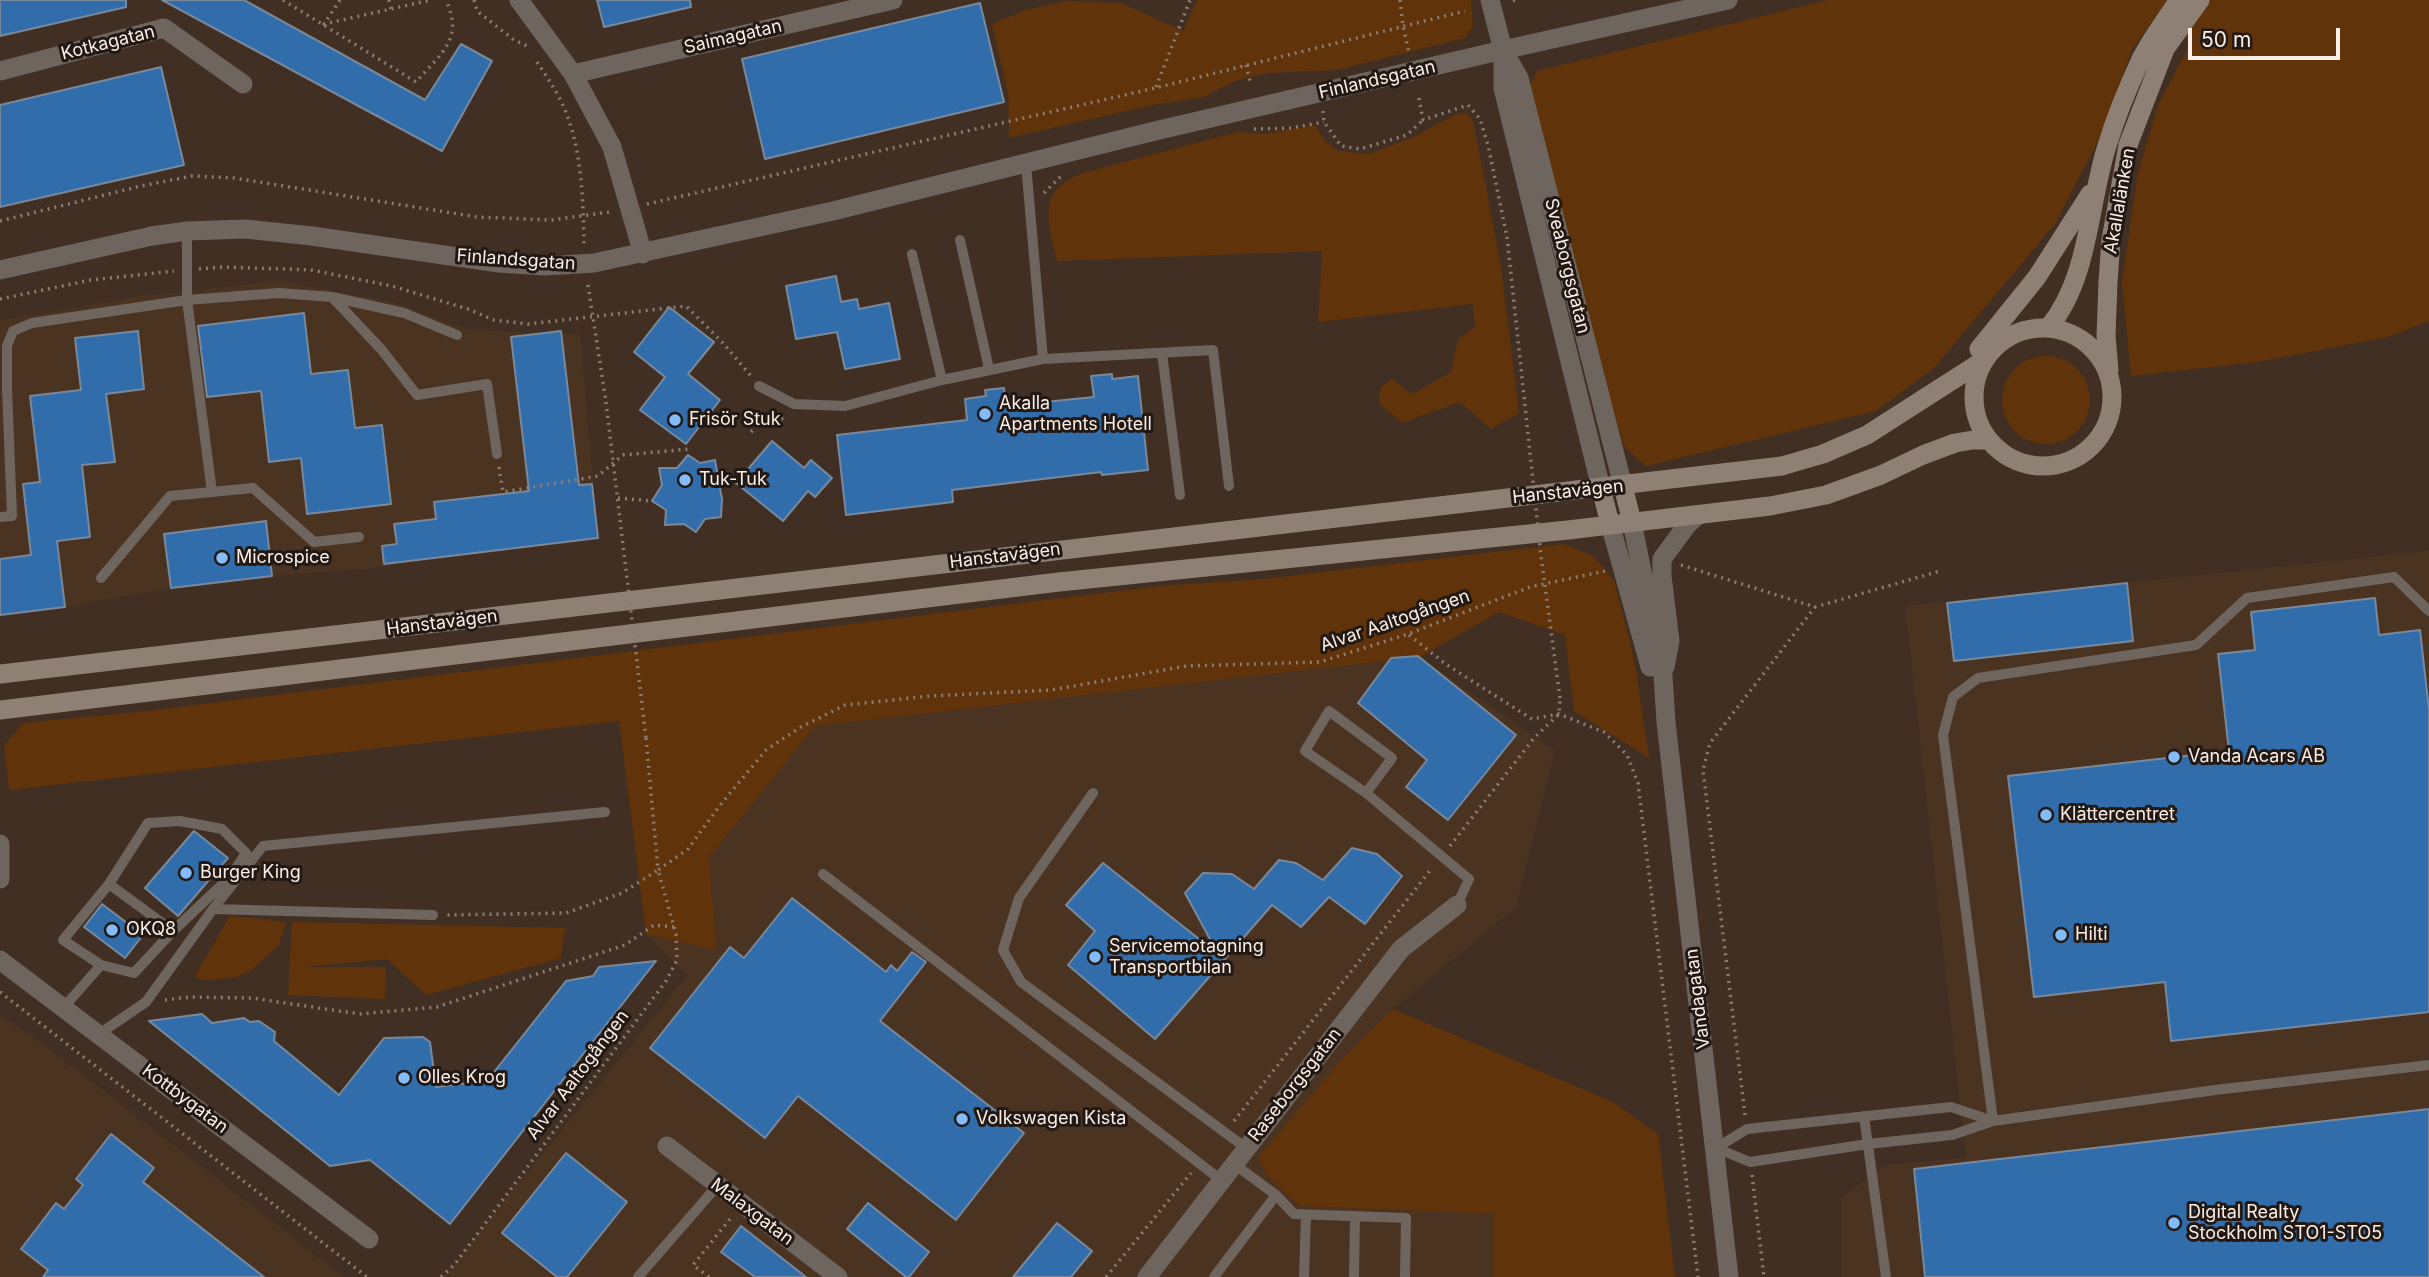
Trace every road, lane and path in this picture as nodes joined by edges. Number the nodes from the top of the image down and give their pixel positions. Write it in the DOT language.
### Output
graph roads {
  1 [pos="283,0"];
  2 [pos="340,0"];
  3 [pos="389,0"];
  4 [pos="431,0"];
  5 [pos="446,0"];
  6 [pos="474,0"];
  7 [pos="519,0"];
  8 [pos="893,0"];
  9 [pos="1190,0"];
  10 [pos="1400,0"];
  11 [pos="1490,0"];
  12 [pos="1728,0"];
  13 [pos="2179,0"];
  14 [pos="2200,0"];
  15 [pos="391,10"];
  16 [pos="1465,11"];
  17 [pos="324,24"];
  18 [pos="1403,26"];
  19 [pos="522,36"];
  20 [pos="1503,50"];
  21 [pos="1410,56"];
  22 [pos="535,58"];
  23 [pos="1247,65"];
  24 [pos="0,71"];
  25 [pos="573,74"];
  26 [pos="243,83"];
  27 [pos="1251,85"];
  28 [pos="1156,87"];
  29 [pos="1321,93"];
  30 [pos="1419,98"];
  31 [pos="1423,120"];
  32 [pos="1324,122"];
  33 [pos="1250,129"];
  34 [pos="1026,164"];
  35 [pos="1064,173"];
  36 [pos="2095,187"];
  37 [pos="647,204"];
  38 [pos="1030,206"];
  39 [pos="610,212"];
  40 [pos="583,217"];
  41 [pos="0,221"];
  42 [pos="187,230"];
  43 [pos="960,240"];
  44 [pos="584,249"];
  45 [pos="643,254"];
  46 [pos="912,254"];
  47 [pos="0,270"];
  48 [pos="188,270"];
  49 [pos="588,285"];
  50 [pos="332,297"];
  51 [pos="0,299"];
  52 [pos="187,300"];
  53 [pos="593,318"];
  54 [pos="2049,327"];
  55 [pos="457,335"];
  56 [pos="1162,353"];
  57 [pos="1043,359"];
  58 [pos="1984,360"];
  59 [pos="989,369"];
  60 [pos="2110,378"];
  61 [pos="943,380"];
  62 [pos="759,386"];
  63 [pos="1946,386"];
  64 [pos="762,421"];
  65 [pos="751,432"];
  66 [pos="1989,440"];
  67 [pos="690,449"];
  68 [pos="497,454"];
  69 [pos="1229,486"];
  70 [pos="1623,486"];
  71 [pos="1601,488"];
  72 [pos="212,492"];
  73 [pos="1181,495"];
  74 [pos="618,498"];
  75 [pos="652,500"];
  76 [pos="1698,515"];
  77 [pos="0,517"];
  78 [pos="1632,522"];
  79 [pos="1610,524"];
  80 [pos="359,537"];
  81 [pos="1662,559"];
  82 [pos="1622,567"];
  83 [pos="1940,571"];
  84 [pos="101,578"];
  85 [pos="1815,607"];
  86 [pos="2429,611"];
  87 [pos="1408,634"];
  88 [pos="0,674"];
  89 [pos="1663,674"];
  90 [pos="0,709"];
  91 [pos="1559,713"];
  92 [pos="1666,722"];
  93 [pos="1093,793"];
  94 [pos="1366,793"];
  95 [pos="605,813"];
  96 [pos="0,844"];
  97 [pos="1442,856"];
  98 [pos="658,870"];
  99 [pos="822,874"];
  100 [pos="0,879"];
  101 [pos="109,884"];
  102 [pos="1457,905"];
  103 [pos="213,909"];
  104 [pos="433,915"];
  105 [pos="674,927"];
  106 [pos="173,931"];
  107 [pos="0,960"];
  108 [pos="102,965"];
  109 [pos="0,992"];
  110 [pos="146,1002"];
  111 [pos="64,1007"];
  112 [pos="99,1034"];
  113 [pos="2429,1065"];
  114 [pos="1864,1116"];
  115 [pos="1993,1121"];
  116 [pos="1746,1129"];
  117 [pos="1226,1132"];
  118 [pos="1868,1144"];
  119 [pos="667,1146"];
  120 [pos="1716,1148"];
  121 [pos="1240,1156"];
  122 [pos="1750,1162"];
  123 [pos="1198,1163"];
  124 [pos="1221,1180"];
  125 [pos="718,1185"];
  126 [pos="1276,1195"];
  127 [pos="743,1204"];
  128 [pos="1306,1216"];
  129 [pos="1354,1216"];
  130 [pos="369,1239"];
  131 [pos="367,1277"];
  132 [pos="441,1277"];
  133 [pos="638,1277"];
  134 [pos="709,1277"];
  135 [pos="838,1277"];
  136 [pos="1106,1277"];
  137 [pos="1147,1277"];
  138 [pos="1214,1277"];
  139 [pos="1304,1277"];
  140 [pos="1354,1277"];
  141 [pos="1405,1277"];
  142 [pos="1698,1277"];
  143 [pos="1729,1277"];
  144 [pos="1764,1277"];
  145 [pos="1886,1277"];
  1 -- 17 [label="path"];
  2 -- 17 [label="path"];
  3 -- 15 [label="path"];
  4 -- 15 [label="path"];
  5 -- 17 [label="path"];
  6 -- 19 [label="path"];
  7 -- 25 [label="street"];
  8 -- 25 [label="street, Saimagatan"];
  9 -- 28 [label="path"];
  10 -- 18 [label="path"];
  11 -- 20 [label="street, Sveaborgsgatan"];
  12 -- 20 [label="street, Finlandsgatan"];
  13 -- 36 [label="main road, Akallalänken"];
  14 -- 60 [label="main road, Akallalänken"];
  15 -- 17 [label="path"];
  16 -- 18 [label="path"];
  18 -- 21 [label="path"];
  18 -- 23 [label="path"];
  20 -- 29 [label="street, Finlandsgatan"];
  20 -- 70 [label="street, Sveaborgsgatan"];
  20 -- 71 [label="street, Sveaborgsgatan"];
  22 -- 40 [label="path"];
  23 -- 27 [label="path"];
  23 -- 28 [label="path"];
  24 -- 26 [label="street, Kotkagatan"];
  25 -- 45 [label="street"];
  28 -- 37 [label="path"];
  29 -- 32 [label="path"];
  29 -- 34 [label="street, Finlandsgatan"];
  30 -- 31 [label="path"];
  31 -- 32 [label="path"];
  31 -- 91 [label="path, bridge"];
  32 -- 33 [label="path"];
  34 -- 38 [label="lane"];
  34 -- 45 [label="street, Finlandsgatan"];
  35 -- 38 [label="path"];
  36 -- 54 [label="main road, Akallalänken"];
  36 -- 63 [label="main road"];
  38 -- 57 [label="lane"];
  39 -- 40 [label="path"];
  40 -- 41 [label="path"];
  40 -- 44 [label="path"];
  42 -- 45 [label="street, Finlandsgatan"];
  42 -- 47 [label="street, Finlandsgatan"];
  42 -- 48 [label="lane"];
  43 -- 59 [label="lane"];
  46 -- 61 [label="lane"];
  48 -- 51 [label="path"];
  48 -- 52 [label="lane"];
  48 -- 53 [label="path"];
  49 -- 53 [label="path, Alvar Aaltogången"];
  50 -- 52 [label="lane"];
  50 -- 55 [label="lane"];
  50 -- 68 [label="lane"];
  52 -- 72 [label="lane"];
  52 -- 77 [label="lane"];
  53 -- 62 [label="path"];
  53 -- 74 [label="path, Alvar Aaltogången, bridge"];
  54 -- 58 [label="main road"];
  54 -- 60 [label="main road"];
  56 -- 57 [label="lane"];
  56 -- 69 [label="lane"];
  56 -- 73 [label="lane"];
  57 -- 59 [label="lane"];
  58 -- 63 [label="main road, Hanstavägen"];
  58 -- 66 [label="main road"];
  59 -- 61 [label="lane"];
  60 -- 66 [label="main road"];
  61 -- 62 [label="lane"];
  63 -- 70 [label="main road, Hanstavägen"];
  64 -- 65 [label="path"];
  66 -- 76 [label="main road, Hanstavägen"];
  67 -- 68 [label="path"];
  70 -- 71 [label="main road, Hanstavägen"];
  70 -- 78 [label="main road"];
  71 -- 79 [label="main road"];
  71 -- 88 [label="main road, Hanstavägen"];
  72 -- 80 [label="lane"];
  72 -- 84 [label="lane"];
  74 -- 75 [label="path"];
  74 -- 98 [label="path, Alvar Aaltogången, bridge"];
  76 -- 78 [label="main road, Hanstavägen"];
  76 -- 81 [label="street"];
  78 -- 79 [label="main road, Hanstavägen"];
  78 -- 89 [label="street, Vandagatan"];
  79 -- 82 [label="street, Vandagatan"];
  79 -- 90 [label="main road, Hanstavägen"];
  81 -- 85 [label="path"];
  81 -- 89 [label="street, Vandagatan"];
  82 -- 87 [label="path, Alvar Aaltogången"];
  82 -- 92 [label="street, Vandagatan"];
  83 -- 85 [label="path"];
  85 -- 116 [label="path"];
  86 -- 115 [label="lane"];
  87 -- 91 [label="path"];
  87 -- 98 [label="path, Alvar Aaltogången"];
  89 -- 92 [label="street, Vandagatan"];
  91 -- 97 [label="path"];
  91 -- 142 [label="path"];
  92 -- 120 [label="street, Vandagatan"];
  93 -- 117 [label="lane"];
  94 -- 94 [label="lane"];
  94 -- 97 [label="lane"];
  95 -- 103 [label="lane"];
  96 -- 100 [label="street"];
  97 -- 102 [label="lane"];
  97 -- 117 [label="path"];
  98 -- 104 [label="path"];
  98 -- 105 [label="path, Alvar Aaltogången"];
  99 -- 123 [label="lane"];
  101 -- 106 [label="lane"];
  101 -- 106 [label="lane"];
  101 -- 108 [label="lane"];
  102 -- 121 [label="street, Raseborgsgatan"];
  103 -- 104 [label="lane"];
  103 -- 110 [label="lane"];
  105 -- 110 [label="path"];
  105 -- 132 [label="path, Alvar Aaltogången"];
  106 -- 108 [label="lane"];
  107 -- 111 [label="street, Kottbygatan"];
  108 -- 111 [label="lane"];
  109 -- 131 [label="path"];
  110 -- 112 [label="lane"];
  111 -- 112 [label="street, Kottbygatan"];
  112 -- 130 [label="street, Kottbygatan"];
  113 -- 115 [label="lane"];
  114 -- 115 [label="lane"];
  114 -- 116 [label="lane"];
  114 -- 118 [label="lane"];
  115 -- 118 [label="lane"];
  116 -- 120 [label="lane"];
  117 -- 121 [label="lane"];
  118 -- 122 [label="lane"];
  118 -- 145 [label="lane"];
  119 -- 125 [label="street, Malaxgatan"];
  120 -- 122 [label="lane"];
  120 -- 143 [label="street, Vandagatan"];
  121 -- 124 [label="street, Raseborgsgatan"];
  121 -- 126 [label="lane"];
  122 -- 144 [label="path"];
  123 -- 124 [label="lane"];
  123 -- 136 [label="path"];
  124 -- 137 [label="street, Raseborgsgatan"];
  125 -- 127 [label="street, Malaxgatan"];
  125 -- 133 [label="lane"];
  126 -- 128 [label="lane"];
  126 -- 138 [label="lane"];
  127 -- 134 [label="path"];
  127 -- 135 [label="street, Malaxgatan"];
  128 -- 129 [label="lane"];
  128 -- 139 [label="lane"];
  129 -- 140 [label="lane"];
  129 -- 141 [label="lane"];
}
